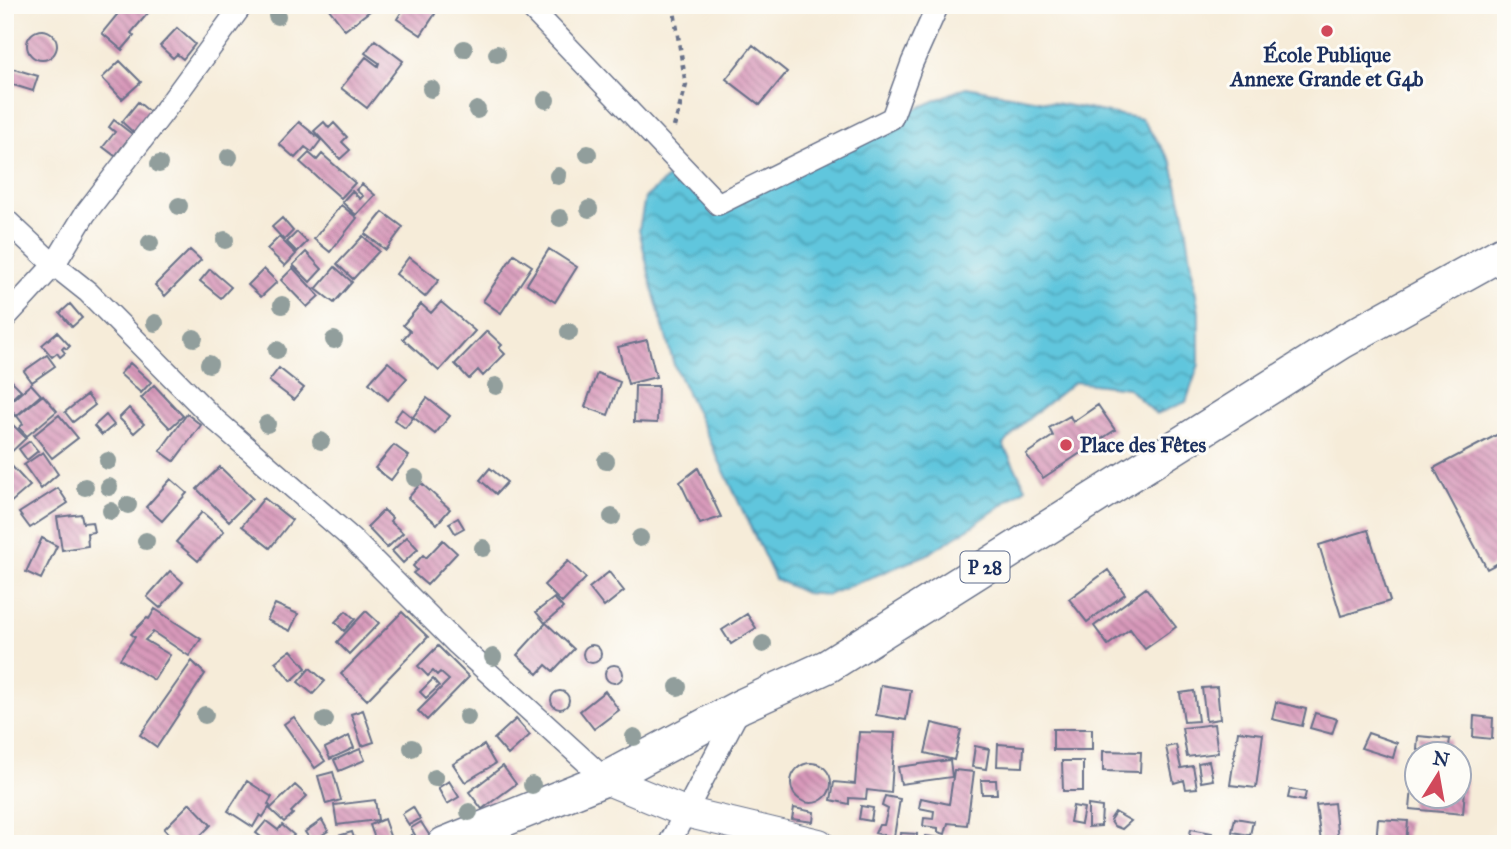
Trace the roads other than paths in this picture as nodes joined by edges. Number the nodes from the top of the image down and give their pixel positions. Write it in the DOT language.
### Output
graph roads {
  1 [pos="242,5"];
  2 [pos="528,5"];
  3 [pos="939,5"];
  4 [pos="5,219"];
  5 [pos="1506,251"];
  6 [pos="54,265"];
  7 [pos="5,318"];
  8 [pos="741,706"];
  9 [pos="605,779"];
  10 [pos="685,812"];
  11 [pos="444,844"];
  12 [pos="669,844"];
  13 [pos="819,844"];
  1 -- 6 [label="street"];
  2 -- 3 [label="street"];
  4 -- 6 [label="street"];
  5 -- 8 [label="main road, P 28"];
  6 -- 7 [label="street"];
  6 -- 9 [label="street"];
  8 -- 9 [label="main road, P 28"];
  8 -- 10 [label="street"];
  9 -- 10 [label="main road"];
  9 -- 11 [label="main road, P 28"];
  10 -- 12 [label="street"];
  10 -- 13 [label="main road"];
}
